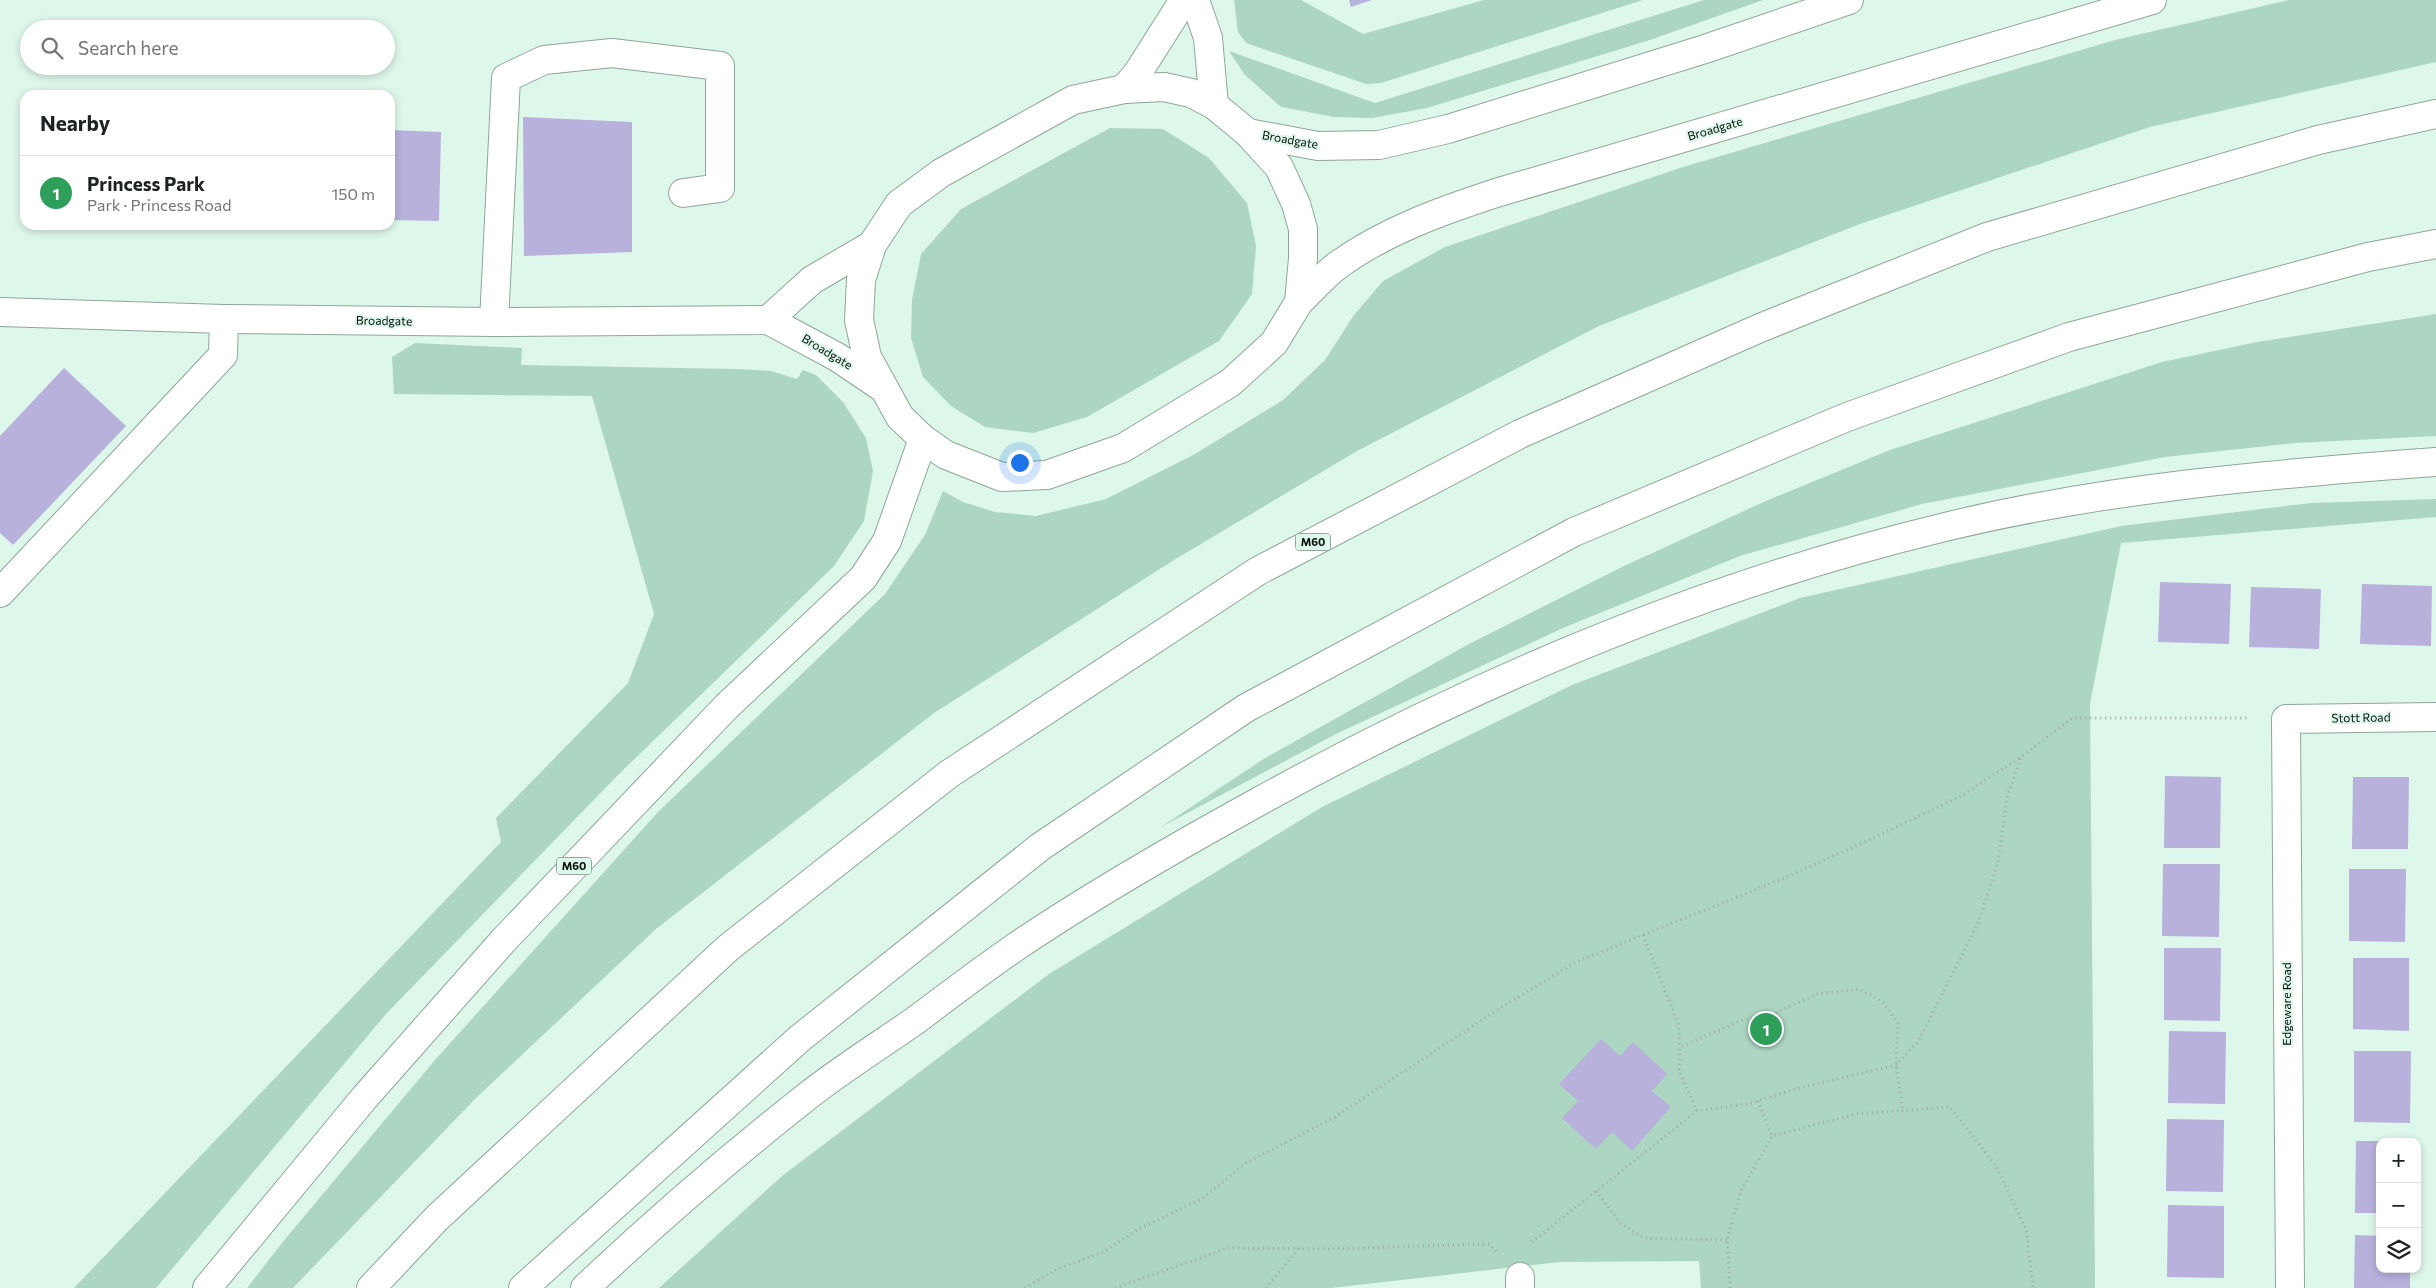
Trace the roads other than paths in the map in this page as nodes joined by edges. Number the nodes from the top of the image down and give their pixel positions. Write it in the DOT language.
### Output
graph roads {
  1 [pos="1184,0"];
  2 [pos="1195,0"];
  3 [pos="1849,0"];
  4 [pos="2152,0"];
  5 [pos="1124,89"];
  6 [pos="1214,105"];
  7 [pos="2436,114"];
  8 [pos="1248,133"];
  9 [pos="683,194"];
  10 [pos="872,244"];
  11 [pos="2436,244"];
  12 [pos="1299,302"];
  13 [pos="0,312"];
  14 [pos="224,319"];
  15 [pos="768,320"];
  16 [pos="494,322"];
  17 [pos="883,388"];
  18 [pos="923,439"];
  19 [pos="2436,462"];
  20 [pos="0,593"];
  21 [pos="2436,717"];
  22 [pos="2286,720"];
  23 [pos="207,1288"];
  24 [pos="371,1288"];
  25 [pos="523,1288"];
  26 [pos="585,1288"];
  27 [pos="2290,1288"];
  1 -- 5 [label="main road"];
  2 -- 6 [label="main road"];
  3 -- 8 [label="main road, Broadgate"];
  4 -- 12 [label="main road, Broadgate"];
  5 -- 6 [label="main road, Broadgate"];
  5 -- 10 [label="main road, Broadgate"];
  6 -- 8 [label="main road, Broadgate"];
  7 -- 24 [label="main road, M60"];
  8 -- 12 [label="main road, Broadgate"];
  9 -- 16 [label="main road"];
  10 -- 15 [label="main road, Broadgate"];
  10 -- 17 [label="main road, Broadgate"];
  11 -- 25 [label="main road"];
  12 -- 18 [label="main road, Broadgate"];
  13 -- 14 [label="main road, Broadgate"];
  14 -- 16 [label="main road, Broadgate"];
  14 -- 20 [label="main road"];
  15 -- 16 [label="main road, Broadgate"];
  15 -- 17 [label="main road, Broadgate"];
  17 -- 18 [label="main road, Broadgate"];
  18 -- 23 [label="main road, M60"];
  19 -- 26 [label="main road"];
  21 -- 22 [label="main road, Stott Road"];
  22 -- 27 [label="main road, Edgeware Road"];
}
